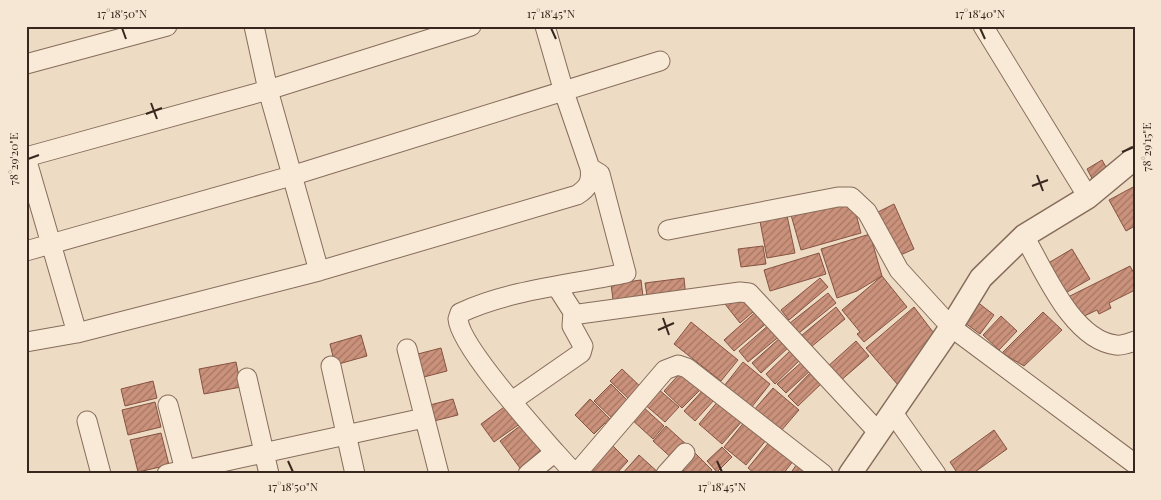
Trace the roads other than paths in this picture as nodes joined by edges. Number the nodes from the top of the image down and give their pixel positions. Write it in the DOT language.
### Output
graph roads {
  1 [pos="168,26"];
  2 [pos="254,26"];
  3 [pos="471,26"];
  4 [pos="544,26"];
  5 [pos="983,26"];
  6 [pos="660,61"];
  7 [pos="26,64"];
  8 [pos="268,90"];
  9 [pos="564,92"];
  10 [pos="26,158"];
  11 [pos="1135,158"];
  12 [pos="590,168"];
  13 [pos="291,176"];
  14 [pos="1088,197"];
  15 [pos="668,230"];
  16 [pos="1024,236"];
  17 [pos="50,246"];
  18 [pos="26,251"];
  19 [pos="319,271"];
  20 [pos="557,287"];
  21 [pos="574,312"];
  22 [pos="951,327"];
  23 [pos="77,333"];
  24 [pos="1135,341"];
  25 [pos="26,342"];
  26 [pos="407,349"];
  27 [pos="331,366"];
  28 [pos="246,378"];
  29 [pos="512,401"];
  30 [pos="168,405"];
  31 [pos="893,413"];
  32 [pos="424,418"];
  33 [pos="86,421"];
  34 [pos="879,433"];
  35 [pos="346,435"];
  36 [pos="555,452"];
  37 [pos="263,453"];
  38 [pos="685,453"];
  39 [pos="1135,464"];
  40 [pos="179,472"];
  41 [pos="101,474"];
  42 [pos="269,474"];
  43 [pos="355,474"];
  44 [pos="439,474"];
  45 [pos="528,474"];
  46 [pos="576,474"];
  47 [pos="666,474"];
  48 [pos="823,474"];
  49 [pos="850,474"];
  50 [pos="936,474"];
  1 -- 7 [label="street"];
  2 -- 8 [label="street"];
  3 -- 8 [label="street"];
  4 -- 9 [label="street"];
  5 -- 14 [label="street"];
  6 -- 9 [label="street"];
  8 -- 10 [label="street"];
  8 -- 13 [label="street"];
  9 -- 12 [label="street"];
  9 -- 13 [label="street"];
  10 -- 17 [label="street"];
  11 -- 14 [label="street"];
  12 -- 19 [label="street"];
  12 -- 20 [label="street"];
  13 -- 17 [label="street"];
  13 -- 19 [label="street"];
  14 -- 16 [label="street"];
  15 -- 22 [label="street"];
  16 -- 22 [label="street"];
  16 -- 24 [label="street"];
  17 -- 18 [label="street"];
  17 -- 23 [label="street"];
  19 -- 23 [label="street"];
  20 -- 21 [label="street"];
  20 -- 29 [label="street"];
  21 -- 29 [label="street"];
  21 -- 34 [label="street"];
  22 -- 31 [label="street"];
  22 -- 39 [label="street"];
  23 -- 25 [label="street"];
  26 -- 32 [label="street"];
  27 -- 35 [label="street"];
  28 -- 37 [label="street"];
  29 -- 36 [label="street"];
  30 -- 40 [label="street"];
  31 -- 34 [label="street"];
  31 -- 50 [label="street"];
  32 -- 35 [label="street"];
  32 -- 44 [label="street"];
  33 -- 41 [label="street"];
  34 -- 49 [label="street"];
  35 -- 37 [label="street"];
  35 -- 43 [label="street"];
  36 -- 45 [label="street"];
  36 -- 46 [label="street"];
  37 -- 40 [label="street"];
  37 -- 42 [label="street"];
  38 -- 47 [label="street"];
  46 -- 48 [label="street"];
}
